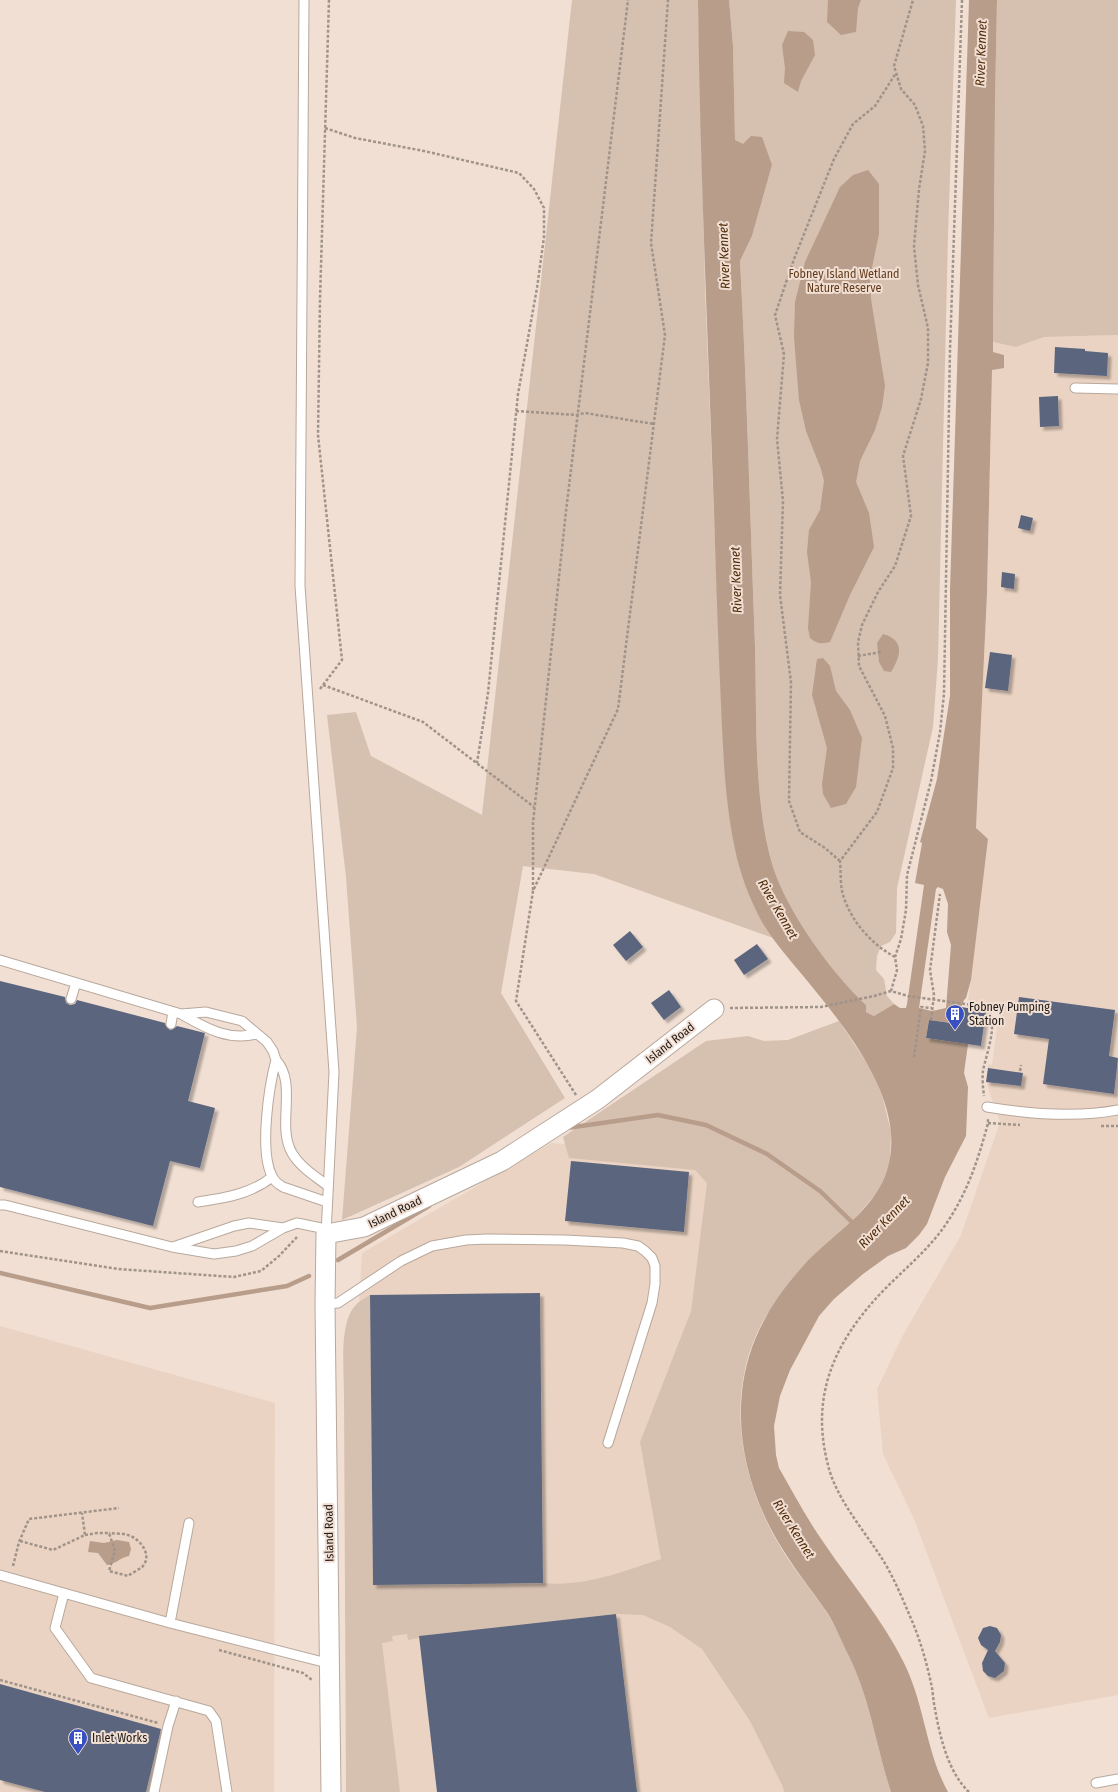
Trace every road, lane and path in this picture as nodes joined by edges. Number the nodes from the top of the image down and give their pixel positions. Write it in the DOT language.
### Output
graph roads {
  1 [pos="304,0"];
  2 [pos="329,0"];
  3 [pos="628,0"];
  4 [pos="668,0"];
  5 [pos="913,0"];
  6 [pos="962,0"];
  7 [pos="896,73"];
  8 [pos="325,128"];
  9 [pos="1075,388"];
  10 [pos="1118,389"];
  11 [pos="516,410"];
  12 [pos="578,415"];
  13 [pos="654,424"];
  14 [pos="881,652"];
  15 [pos="858,656"];
  16 [pos="477,763"];
  17 [pos="534,807"];
  18 [pos="840,861"];
  19 [pos="533,891"];
  20 [pos="940,894"];
  21 [pos="895,957"];
  22 [pos="0,960"];
  23 [pos="76,983"];
  24 [pos="891,991"];
  25 [pos="72,999"];
  26 [pos="934,1000"];
  27 [pos="714,1008"];
  28 [pos="932,1010"];
  29 [pos="177,1013"];
  30 [pos="931,1020"];
  31 [pos="171,1024"];
  32 [pos="257,1034"];
  33 [pos="914,1057"];
  34 [pos="276,1060"];
  35 [pos="1021,1065"];
  36 [pos="1020,1071"];
  37 [pos="585,1107"];
  38 [pos="987,1107"];
  39 [pos="1118,1110"];
  40 [pos="272,1177"];
  41 [pos="328,1186"];
  42 [pos="198,1202"];
  43 [pos="327,1202"];
  44 [pos="2,1203"];
  45 [pos="283,1228"];
  46 [pos="326,1232"];
  47 [pos="172,1248"];
  48 [pos="0,1251"];
  49 [pos="325,1304"];
  50 [pos="608,1443"];
  51 [pos="119,1508"];
  52 [pos="82,1512"];
  53 [pos="189,1523"];
  54 [pos="109,1534"];
  55 [pos="85,1535"];
  56 [pos="20,1541"];
  57 [pos="12,1570"];
  58 [pos="0,1576"];
  59 [pos="64,1592"];
  60 [pos="170,1623"];
  61 [pos="331,1664"];
  62 [pos="0,1680"];
  63 [pos="176,1701"];
  64 [pos="168,1726"];
  65 [pos="1118,1780"];
  66 [pos="1096,1783"];
  67 [pos="154,1792"];
  68 [pos="227,1792"];
  69 [pos="331,1792"];
  70 [pos="969,1792"];
  1 -- 41 [label="lane"];
  2 -- 8 [label="path"];
  3 -- 12 [label="path"];
  4 -- 13 [label="path"];
  5 -- 7 [label="path"];
  6 -- 21 [label="path"];
  7 -- 15 [label="path"];
  7 -- 18 [label="path"];
  8 -- 11 [label="path"];
  8 -- 16 [label="path"];
  9 -- 10 [label="lane"];
  11 -- 12 [label="path"];
  11 -- 16 [label="path"];
  12 -- 13 [label="path"];
  12 -- 17 [label="path"];
  13 -- 19 [label="path"];
  14 -- 15 [label="path"];
  15 -- 18 [label="path"];
  16 -- 17 [label="path"];
  17 -- 19 [label="path"];
  18 -- 21 [label="path"];
  19 -- 37 [label="path"];
  20 -- 26 [label="path"];
  21 -- 24 [label="path"];
  22 -- 23 [label="lane"];
  23 -- 25 [label="lane"];
  23 -- 29 [label="lane"];
  24 -- 26 [label="path"];
  24 -- 27 [label="path"];
  26 -- 28 [label="path"];
  26 -- 38 [label="path"];
  27 -- 37 [label="street, Island Road"];
  28 -- 30 [label="path"];
  28 -- 33 [label="path"];
  29 -- 31 [label="lane"];
  29 -- 32 [label="lane"];
  29 -- 32 [label="lane"];
  32 -- 34 [label="lane"];
  34 -- 40 [label="lane"];
  34 -- 41 [label="lane"];
  35 -- 36 [label="path"];
  37 -- 46 [label="street, Island Road"];
  38 -- 39 [label="lane"];
  38 -- 70 [label="path"];
  40 -- 42 [label="lane"];
  40 -- 43 [label="lane"];
  41 -- 43 [label="lane"];
  43 -- 46 [label="lane"];
  44 -- 47 [label="lane"];
  45 -- 46 [label="lane"];
  45 -- 47 [label="lane"];
  45 -- 47 [label="lane"];
  46 -- 48 [label="path"];
  46 -- 49 [label="street, Island Road"];
  49 -- 50 [label="lane"];
  49 -- 61 [label="street, Island Road"];
  51 -- 52 [label="path"];
  52 -- 55 [label="path"];
  52 -- 56 [label="path"];
  53 -- 60 [label="lane"];
  54 -- 54 [label="path"];
  54 -- 55 [label="path"];
  55 -- 56 [label="path"];
  56 -- 57 [label="path"];
  58 -- 59 [label="lane"];
  59 -- 60 [label="lane"];
  59 -- 63 [label="lane"];
  60 -- 61 [label="lane"];
  61 -- 69 [label="street, Island Road"];
  62 -- 64 [label="path"];
  63 -- 64 [label="lane"];
  63 -- 68 [label="lane"];
  64 -- 67 [label="lane"];
  65 -- 66 [label="lane"];
}
